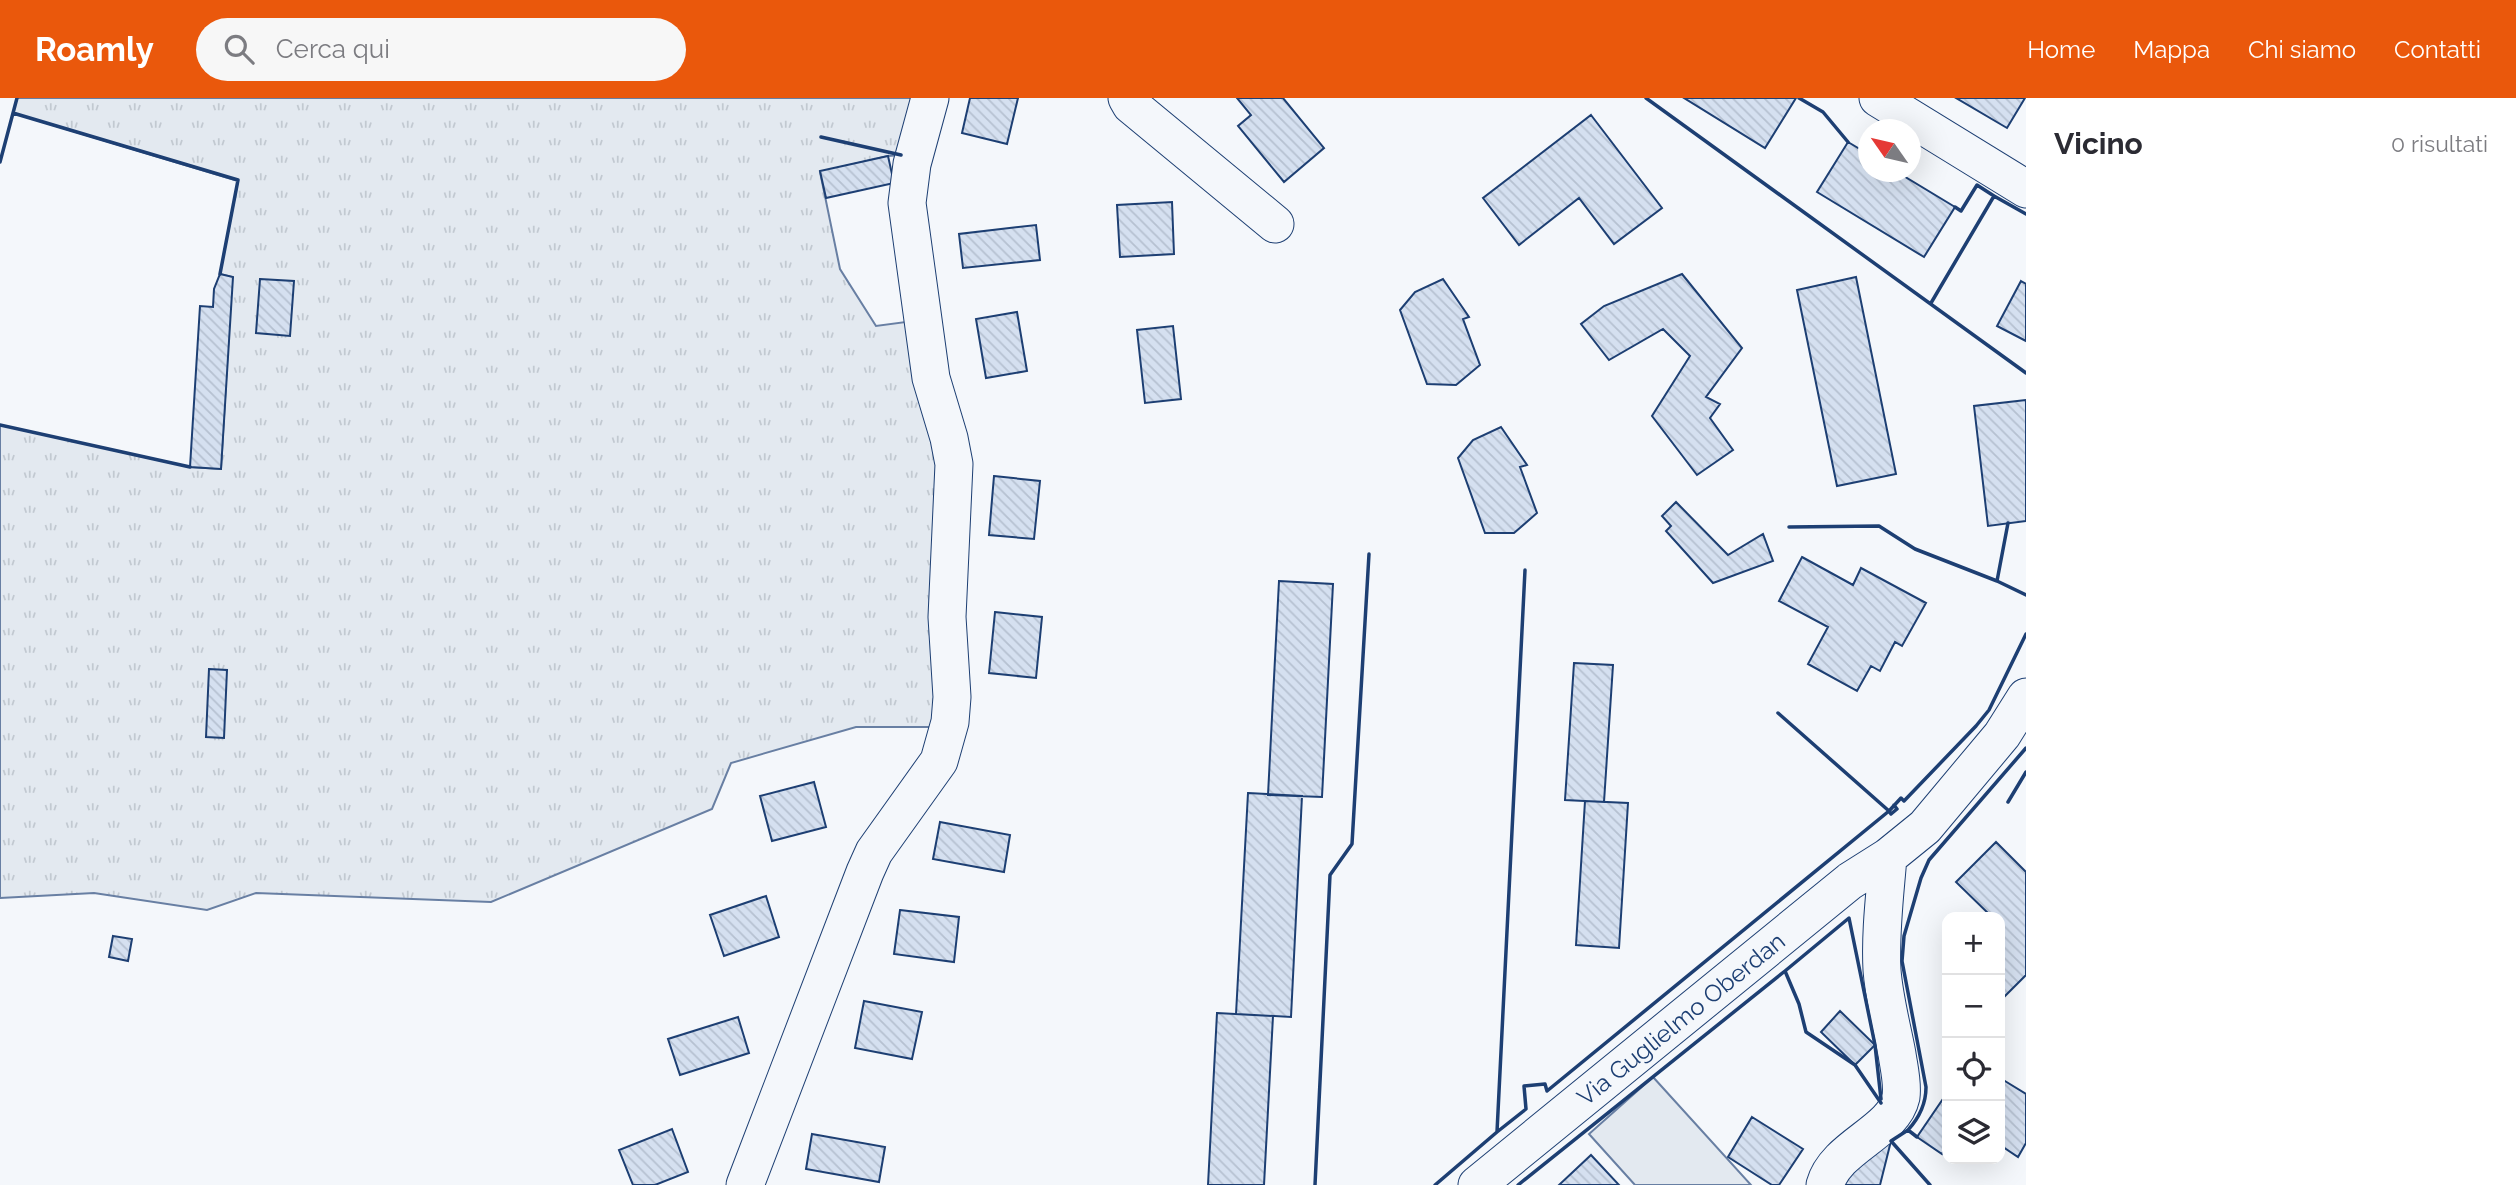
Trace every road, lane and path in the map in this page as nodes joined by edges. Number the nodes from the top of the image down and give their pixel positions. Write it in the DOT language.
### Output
graph roads {
  1 [pos="930,98"];
  2 [pos="1127,98"];
  3 [pos="1878,98"];
  4 [pos="2026,189"];
  5 [pos="1275,224"];
  6 [pos="2026,697"];
  7 [pos="1888,857"];
  8 [pos="745,1185"];
  9 [pos="1477,1185"];
  10 [pos="1825,1185"];
  1 -- 8 [label="street"];
  2 -- 5 [label="street"];
  3 -- 4 [label="street"];
  6 -- 7 [label="street, Via Guglielmo Oberdan"];
  7 -- 9 [label="street, Via Guglielmo Oberdan"];
  7 -- 10 [label="street"];
}
